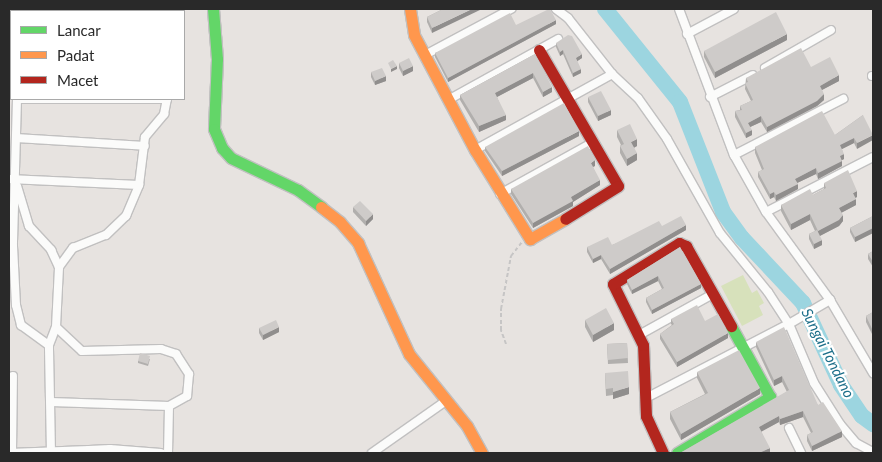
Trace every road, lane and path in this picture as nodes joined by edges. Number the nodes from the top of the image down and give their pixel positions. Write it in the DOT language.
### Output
graph roads {
  1 [pos="213,9"];
  2 [pos="410,9"];
  3 [pos="511,9"];
  4 [pos="556,9"];
  5 [pos="679,9"];
  6 [pos="734,9"];
  7 [pos="830,30"];
  8 [pos="687,34"];
  9 [pos="558,39"];
  10 [pos="539,50"];
  11 [pos="425,55"];
  12 [pos="612,74"];
  13 [pos="710,97"];
  14 [pos="843,98"];
  15 [pos="567,99"];
  16 [pos="17,100"];
  17 [pos="167,100"];
  18 [pos="448,100"];
  19 [pos="16,138"];
  20 [pos="592,143"];
  21 [pos="145,146"];
  22 [pos="475,150"];
  23 [pos="734,155"];
  24 [pos="873,157"];
  25 [pos="12,179"];
  26 [pos="139,185"];
  27 [pos="500,194"];
  28 [pos="766,212"];
  29 [pos="526,236"];
  30 [pos="59,268"];
  31 [pos="713,294"];
  32 [pos="830,300"];
  33 [pos="788,324"];
  34 [pos="56,327"];
  35 [pos="639,335"];
  36 [pos="49,344"];
  37 [pos="506,344"];
  38 [pos="743,347"];
  39 [pos="873,373"];
  40 [pos="13,376"];
  41 [pos="646,398"];
  42 [pos="447,400"];
  43 [pos="51,402"];
  44 [pos="169,406"];
  45 [pos="789,428"];
  46 [pos="51,452"];
  47 [pos="89,452"];
  48 [pos="131,452"];
  49 [pos="873,452"];
  50 [pos="11,453"];
  51 [pos="161,453"];
  52 [pos="168,453"];
  53 [pos="372,453"];
  54 [pos="482,453"];
  55 [pos="663,453"];
  56 [pos="677,453"];
  57 [pos="801,453"];
  1 -- 42 [label="street"];
  2 -- 11 [label="street"];
  3 -- 11 [label="street"];
  4 -- 12 [label="street"];
  5 -- 8 [label="street"];
  6 -- 8 [label="street"];
  7 -- 13 [label="street"];
  8 -- 13 [label="street"];
  9 -- 10 [label="street"];
  10 -- 15 [label="street"];
  10 -- 18 [label="street"];
  11 -- 18 [label="street"];
  12 -- 15 [label="street"];
  12 -- 33 [label="street"];
  13 -- 23 [label="street"];
  14 -- 23 [label="street"];
  15 -- 20 [label="street"];
  15 -- 22 [label="street"];
  16 -- 19 [label="street"];
  17 -- 21 [label="street"];
  18 -- 22 [label="street"];
  19 -- 21 [label="street"];
  19 -- 25 [label="street"];
  20 -- 27 [label="street"];
  20 -- 29 [label="street"];
  21 -- 26 [label="street"];
  22 -- 27 [label="street"];
  23 -- 28 [label="street"];
  24 -- 28 [label="street"];
  25 -- 26 [label="street"];
  25 -- 30 [label="street"];
  25 -- 36 [label="street"];
  26 -- 30 [label="street"];
  27 -- 29 [label="street"];
  28 -- 32 [label="street"];
  29 -- 37 [label="path"];
  30 -- 34 [label="street"];
  31 -- 35 [label="street"];
  31 -- 35 [label="street"];
  31 -- 38 [label="street"];
  32 -- 33 [label="street"];
  32 -- 39 [label="street"];
  33 -- 38 [label="street"];
  33 -- 49 [label="street"];
  34 -- 36 [label="street"];
  34 -- 44 [label="street"];
  35 -- 41 [label="street"];
  36 -- 43 [label="street"];
  38 -- 41 [label="street"];
  38 -- 56 [label="street"];
  40 -- 50 [label="street"];
  41 -- 55 [label="street"];
  42 -- 53 [label="street"];
  42 -- 54 [label="street"];
  43 -- 44 [label="street"];
  43 -- 46 [label="street"];
  44 -- 52 [label="street"];
  45 -- 57 [label="street"];
  46 -- 47 [label="street"];
  46 -- 50 [label="street"];
  47 -- 48 [label="street"];
  48 -- 51 [label="street"];
}
